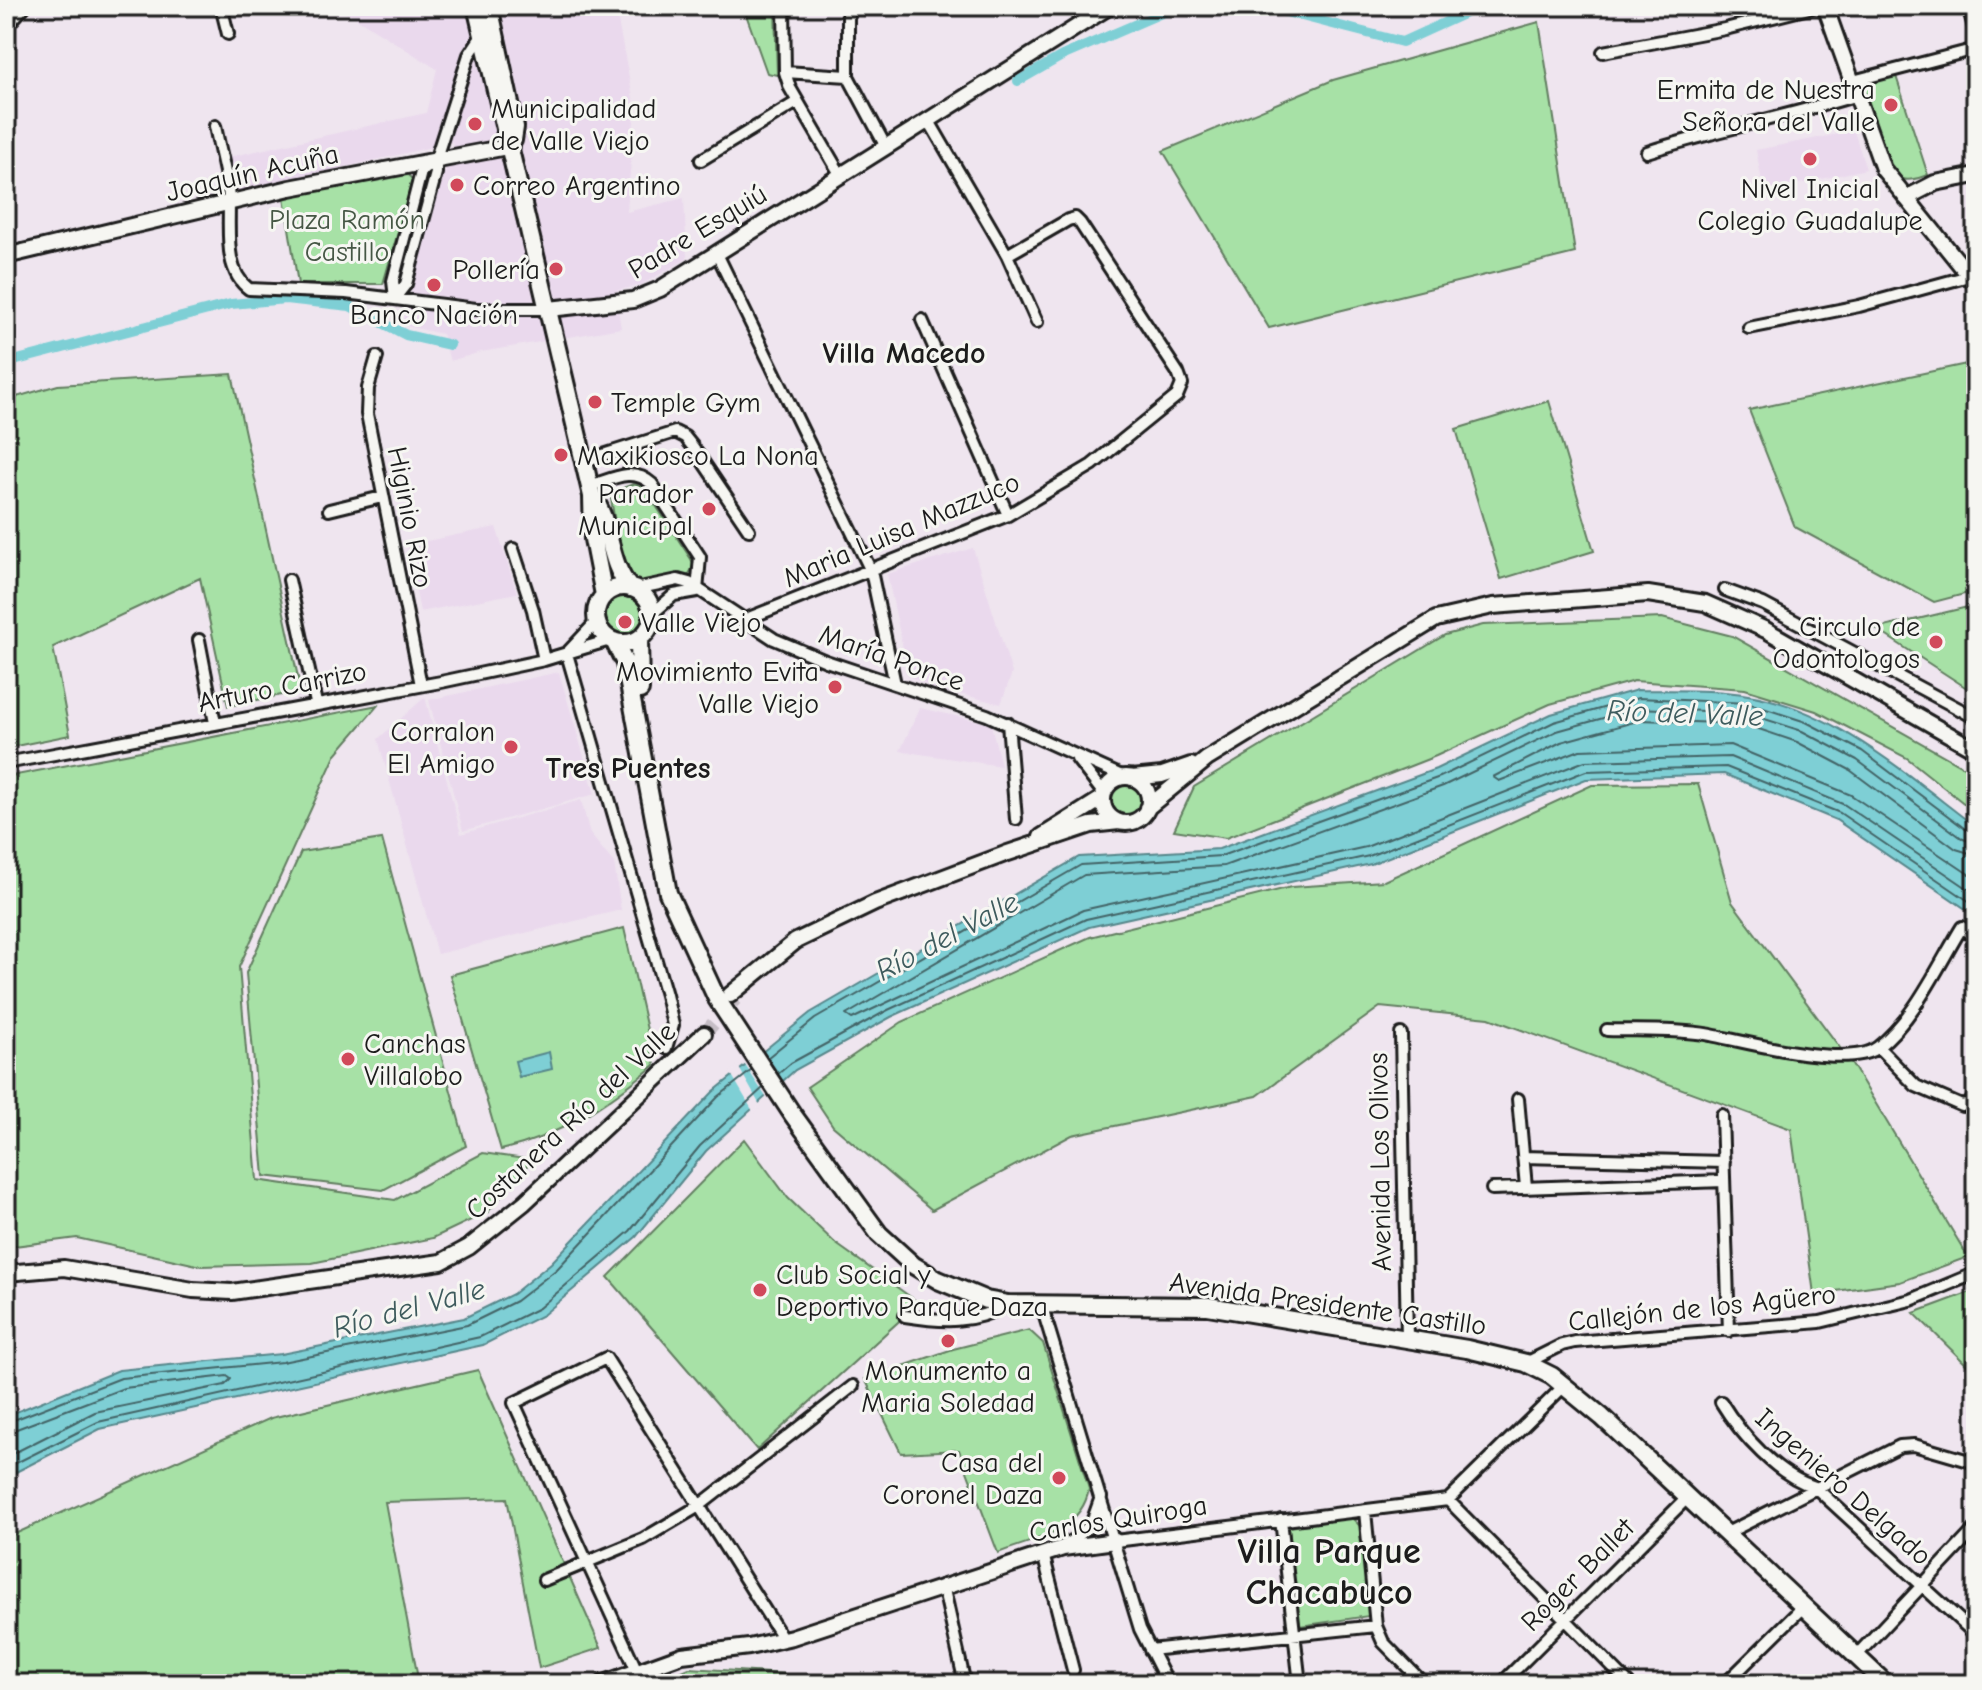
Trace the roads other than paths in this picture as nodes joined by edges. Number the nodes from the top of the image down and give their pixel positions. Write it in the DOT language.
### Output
graph roads {
  1 [pos="25,6"];
  2 [pos="221,6"];
  3 [pos="476,6"];
  4 [pos="489,6"];
  5 [pos="784,6"];
  6 [pos="848,6"];
  7 [pos="1110,6"];
  8 [pos="1817,6"];
  9 [pos="1825,6"];
  10 [pos="1970,6"];
  11 [pos="6,27"];
  12 [pos="1976,27"];
  13 [pos="228,34"];
  14 [pos="483,34"];
  15 [pos="1976,49"];
  16 [pos="1603,52"];
  17 [pos="785,72"];
  18 [pos="848,76"];
  19 [pos="1851,89"];
  20 [pos="797,102"];
  21 [pos="929,121"];
  22 [pos="215,126"];
  23 [pos="512,146"];
  24 [pos="886,147"];
  25 [pos="1647,152"];
  26 [pos="436,158"];
  27 [pos="701,160"];
  28 [pos="840,174"];
  29 [pos="1976,175"];
  30 [pos="1906,198"];
  31 [pos="227,205"];
  32 [pos="717,254"];
  33 [pos="1007,255"];
  34 [pos="6,256"];
  35 [pos="1973,280"];
  36 [pos="395,298"];
  37 [pos="549,309"];
  38 [pos="922,320"];
  39 [pos="1037,322"];
  40 [pos="1749,328"];
  41 [pos="377,357"];
  42 [pos="584,461"];
  43 [pos="591,491"];
  44 [pos="382,497"];
  45 [pos="329,510"];
  46 [pos="1008,515"];
  47 [pos="749,530"];
  48 [pos="513,549"];
  49 [pos="871,571"];
  50 [pos="289,580"];
  51 [pos="632,589"];
  52 [pos="1725,590"];
  53 [pos="697,591"];
  54 [pos="604,595"];
  55 [pos="652,614"];
  56 [pos="744,620"];
  57 [pos="597,621"];
  58 [pos="639,639"];
  59 [pos="199,640"];
  60 [pos="612,640"];
  61 [pos="567,654"];
  62 [pos="544,660"];
  63 [pos="895,684"];
  64 [pos="421,685"];
  65 [pos="316,703"];
  66 [pos="1976,718"];
  67 [pos="215,723"];
  68 [pos="1008,723"];
  69 [pos="1976,750"];
  70 [pos="1076,758"];
  71 [pos="1207,759"];
  72 [pos="6,763"];
  73 [pos="1128,777"];
  74 [pos="1103,796"];
  75 [pos="1147,808"];
  76 [pos="1016,819"];
  77 [pos="1119,822"];
  78 [pos="1012,852"];
  79 [pos="683,928"];
  80 [pos="1976,939"];
  81 [pos="734,996"];
  82 [pos="1607,1030"];
  83 [pos="701,1033"];
  84 [pos="1401,1034"];
  85 [pos="1878,1047"];
  86 [pos="666,1048"];
  87 [pos="1976,1094"];
  88 [pos="1518,1099"];
  89 [pos="1722,1115"];
  90 [pos="1523,1157"];
  91 [pos="1724,1162"];
  92 [pos="1724,1181"];
  93 [pos="1526,1187"];
  94 [pos="1492,1189"];
  95 [pos="6,1273"];
  96 [pos="1976,1273"];
  97 [pos="1008,1304"];
  98 [pos="1042,1307"];
  99 [pos="905,1316"];
  100 [pos="1729,1331"];
  101 [pos="1407,1338"];
  102 [pos="1526,1363"];
  103 [pos="853,1386"];
  104 [pos="1564,1386"];
  105 [pos="1721,1402"];
  106 [pos="1976,1463"];
  107 [pos="1815,1487"];
  108 [pos="1101,1495"];
  109 [pos="1687,1498"];
  110 [pos="1448,1500"];
  111 [pos="699,1506"];
  112 [pos="1365,1511"];
  113 [pos="1281,1520"];
  114 [pos="1976,1528"];
  115 [pos="1725,1534"];
  116 [pos="1115,1541"];
  117 [pos="1063,1548"];
  118 [pos="1043,1554"];
  119 [pos="588,1564"];
  120 [pos="544,1580"];
  121 [pos="943,1585"];
  122 [pos="1922,1585"];
  123 [pos="1803,1607"];
  124 [pos="1565,1620"];
  125 [pos="1376,1626"];
  126 [pos="1296,1633"];
  127 [pos="1976,1635"];
  128 [pos="783,1639"];
  129 [pos="1150,1650"];
  130 [pos="1856,1656"];
  131 [pos="1073,1670"];
  132 [pos="637,1671"];
  133 [pos="602,1684"];
  134 [pos="965,1684"];
  135 [pos="1168,1684"];
  136 [pos="1300,1684"];
  137 [pos="1424,1684"];
  138 [pos="1501,1684"];
  139 [pos="1629,1684"];
  140 [pos="1725,1684"];
  141 [pos="1886,1684"];
  1 -- 11 [label="street"];
  2 -- 13 [label="street"];
  3 -- 14 [label="main road"];
  4 -- 23 [label="main road"];
  5 -- 17 [label="street"];
  6 -- 18 [label="street"];
  7 -- 21 [label="main road, Padre Esquiú"];
  8 -- 16 [label="street"];
  9 -- 19 [label="main road"];
  10 -- 12 [label="main road"];
  14 -- 23 [label="main road"];
  14 -- 26 [label="street"];
  15 -- 19 [label="street"];
  17 -- 18 [label="street"];
  17 -- 20 [label="street"];
  18 -- 24 [label="street"];
  19 -- 25 [label="street"];
  19 -- 30 [label="main road"];
  20 -- 27 [label="street"];
  20 -- 28 [label="street"];
  21 -- 24 [label="main road, Padre Esquiú"];
  21 -- 33 [label="street"];
  22 -- 31 [label="street"];
  23 -- 26 [label="main road, Joaquín Acuña"];
  23 -- 37 [label="main road"];
  24 -- 28 [label="main road, Padre Esquiú"];
  26 -- 31 [label="main road, Joaquín Acuña"];
  26 -- 36 [label="street"];
  28 -- 32 [label="main road, Padre Esquiú"];
  29 -- 30 [label="main road"];
  30 -- 35 [label="main road"];
  31 -- 34 [label="main road, Joaquín Acuña"];
  31 -- 36 [label="street, Padre Esquiú"];
  32 -- 37 [label="main road, Padre Esquiú"];
  32 -- 49 [label="street"];
  33 -- 39 [label="street"];
  33 -- 46 [label="street, Maria Luisa Mazzuco"];
  35 -- 40 [label="street"];
  36 -- 37 [label="street, Padre Esquiú"];
  37 -- 42 [label="main road"];
  38 -- 46 [label="street"];
  41 -- 44 [label="street, Higinio Rizo"];
  42 -- 43 [label="main road"];
  42 -- 47 [label="street"];
  43 -- 51 [label="main road"];
  43 -- 53 [label="street"];
  43 -- 54 [label="main road"];
  44 -- 45 [label="street"];
  44 -- 64 [label="street, Higinio Rizo"];
  46 -- 49 [label="street, Maria Luisa Mazzuco"];
  48 -- 62 [label="street"];
  49 -- 56 [label="street, Maria Luisa Mazzuco"];
  49 -- 63 [label="street"];
  50 -- 65 [label="street"];
  51 -- 53 [label="street, María Ponce"];
  51 -- 54 [label="main road"];
  51 -- 55 [label="main road"];
  52 -- 66 [label="street"];
  53 -- 55 [label="street"];
  53 -- 56 [label="street, María Ponce"];
  54 -- 57 [label="main road"];
  55 -- 58 [label="main road"];
  56 -- 63 [label="street, María Ponce"];
  57 -- 60 [label="main road"];
  57 -- 61 [label="street"];
  58 -- 60 [label="main road"];
  58 -- 79 [label="main road, Avenida Presidente Castillo"];
  59 -- 67 [label="street"];
  60 -- 61 [label="street, Arturo Carrizo"];
  60 -- 79 [label="main road, Avenida Presidente Castillo"];
  61 -- 62 [label="street, Arturo Carrizo"];
  61 -- 86 [label="street"];
  62 -- 64 [label="street, Arturo Carrizo"];
  63 -- 68 [label="street, María Ponce"];
  64 -- 65 [label="street, Arturo Carrizo"];
  65 -- 67 [label="street, Arturo Carrizo"];
  67 -- 72 [label="street, Arturo Carrizo"];
  68 -- 70 [label="street, María Ponce"];
  68 -- 76 [label="street"];
  69 -- 71 [label="main road"];
  70 -- 73 [label="street, María Ponce"];
  70 -- 74 [label="street, María Ponce"];
  71 -- 73 [label="main road"];
  71 -- 75 [label="main road"];
  73 -- 74 [label="main road"];
  73 -- 75 [label="main road"];
  74 -- 77 [label="main road"];
  74 -- 78 [label="main road"];
  75 -- 77 [label="main road"];
  77 -- 78 [label="main road"];
  78 -- 81 [label="main road"];
  79 -- 97 [label="main road, Avenida Presidente Castillo"];
  80 -- 85 [label="street"];
  82 -- 85 [label="street"];
  83 -- 95 [label="main road, Costanera Río del Valle"];
  84 -- 101 [label="street, Avenida Los Olivos"];
  85 -- 87 [label="street"];
  88 -- 90 [label="street"];
  89 -- 91 [label="street"];
  90 -- 91 [label="street"];
  90 -- 93 [label="street"];
  91 -- 92 [label="street"];
  92 -- 93 [label="street"];
  92 -- 100 [label="street"];
  93 -- 94 [label="street"];
  96 -- 100 [label="street, Callejón de los Agüero"];
  97 -- 98 [label="main road, Avenida Presidente Castillo"];
  97 -- 99 [label="street"];
  98 -- 101 [label="main road, Avenida Presidente Castillo"];
  98 -- 108 [label="street"];
  100 -- 102 [label="street, Callejón de los Agüero"];
  101 -- 102 [label="main road, Avenida Presidente Castillo"];
  102 -- 104 [label="main road, Avenida Presidente Castillo"];
  103 -- 111 [label="street"];
  104 -- 109 [label="main road, Avenida Presidente Castillo"];
  104 -- 110 [label="street"];
  105 -- 107 [label="street, Ingeniero Delgado"];
  106 -- 107 [label="street"];
  107 -- 115 [label="street"];
  107 -- 122 [label="street, Ingeniero Delgado"];
  108 -- 116 [label="street"];
  108 -- 117 [label="street"];
  109 -- 115 [label="main road, Avenida Presidente Castillo"];
  109 -- 124 [label="street, Roger Ballet"];
  110 -- 112 [label="street, Carlos Quiroga"];
  110 -- 124 [label="street"];
  111 -- 119 [label="street"];
  111 -- 119 [label="street"];
  111 -- 128 [label="street"];
  112 -- 113 [label="street, Carlos Quiroga"];
  112 -- 125 [label="street"];
  113 -- 116 [label="street, Carlos Quiroga"];
  113 -- 126 [label="street"];
  114 -- 122 [label="street"];
  115 -- 123 [label="main road, Avenida Presidente Castillo"];
  116 -- 117 [label="main road, Carlos Quiroga"];
  116 -- 129 [label="street"];
  117 -- 118 [label="main road, Carlos Quiroga"];
  118 -- 121 [label="main road, Carlos Quiroga"];
  118 -- 131 [label="street"];
  119 -- 120 [label="street"];
  119 -- 132 [label="street"];
  121 -- 128 [label="main road, Carlos Quiroga"];
  121 -- 134 [label="street"];
  122 -- 127 [label="street, Ingeniero Delgado"];
  122 -- 130 [label="street"];
  123 -- 130 [label="main road, Avenida Presidente Castillo"];
  123 -- 140 [label="street"];
  124 -- 138 [label="street, Roger Ballet"];
  124 -- 139 [label="street"];
  125 -- 126 [label="street"];
  125 -- 137 [label="street"];
  126 -- 129 [label="street"];
  126 -- 136 [label="street"];
  128 -- 132 [label="main road, Carlos Quiroga"];
  129 -- 135 [label="street"];
  130 -- 141 [label="main road, Avenida Presidente Castillo"];
  132 -- 133 [label="main road, Carlos Quiroga"];
}
